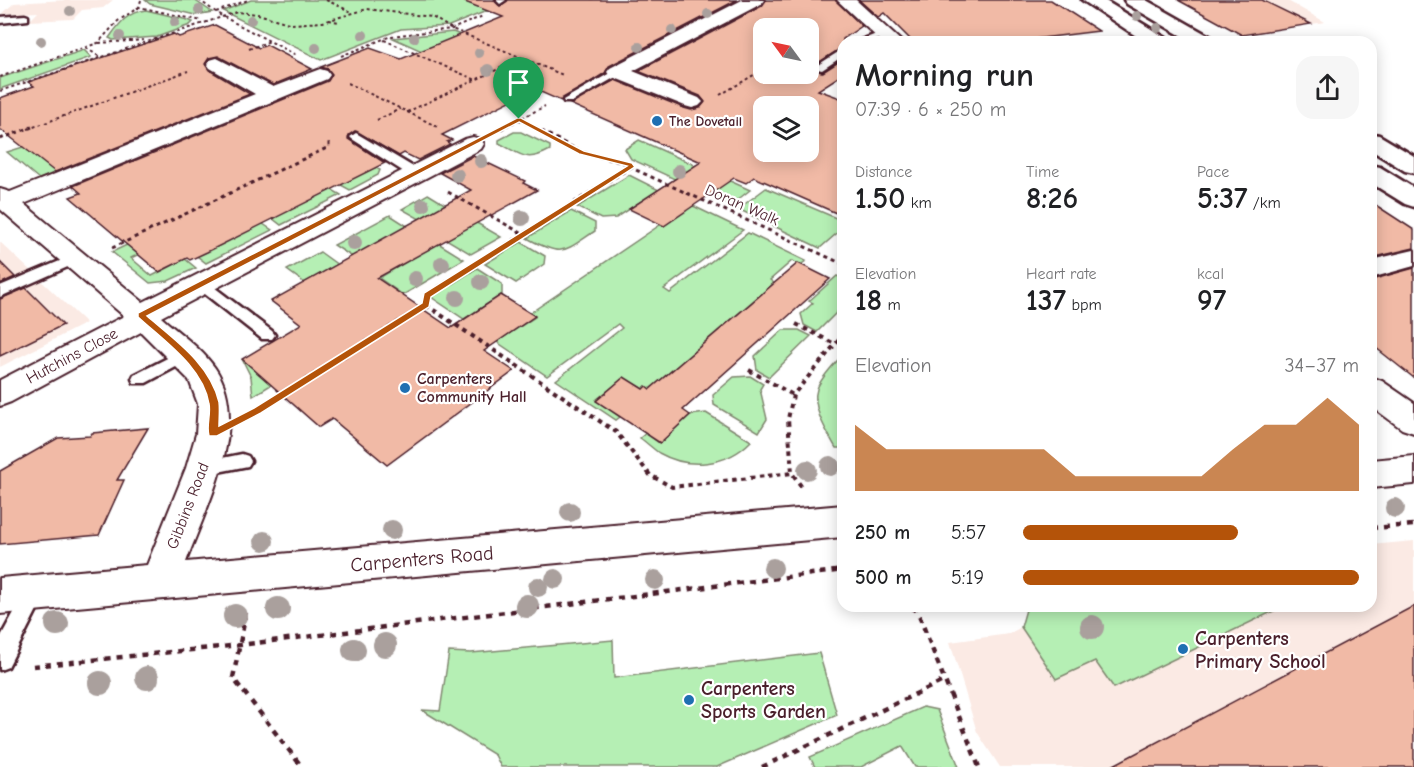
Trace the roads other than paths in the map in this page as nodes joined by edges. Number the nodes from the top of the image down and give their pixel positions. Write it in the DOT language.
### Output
graph roads {
  1 [pos="755,0"];
  2 [pos="846,0"];
  3 [pos="1091,0"];
  4 [pos="1133,0"];
  5 [pos="0,20"];
  6 [pos="0,27"];
  7 [pos="887,36"];
  8 [pos="1149,36"];
  9 [pos="1196,36"];
  10 [pos="837,56"];
  11 [pos="217,64"];
  12 [pos="326,67"];
  13 [pos="819,67"];
  14 [pos="617,72"];
  15 [pos="272,95"];
  16 [pos="568,100"];
  17 [pos="692,102"];
  18 [pos="356,137"];
  19 [pos="473,144"];
  20 [pos="1377,144"];
  21 [pos="1414,166"];
  22 [pos="416,174"];
  23 [pos="1377,176"];
  24 [pos="3,199"];
  25 [pos="1414,199"];
  26 [pos="1414,258"];
  27 [pos="74,259"];
  28 [pos="1377,267"];
  29 [pos="201,284"];
  30 [pos="0,292"];
  31 [pos="143,316"];
  32 [pos="267,335"];
  33 [pos="185,355"];
  34 [pos="140,379"];
  35 [pos="1377,393"];
  36 [pos="0,394"];
  37 [pos="1414,420"];
  38 [pos="242,461"];
  39 [pos="203,468"];
  40 [pos="1414,470"];
  41 [pos="1377,473"];
  42 [pos="837,522"];
  43 [pos="160,582"];
  44 [pos="18,594"];
  45 [pos="0,659"];
  1 -- 14 [label="street"];
  2 -- 7 [label="street"];
  3 -- 8 [label="main road"];
  4 -- 9 [label="main road"];
  5 -- 6 [label="lane"];
  10 -- 13 [label="lane"];
  11 -- 15 [label="street"];
  12 -- 15 [label="street, Gibbins Road"];
  14 -- 16 [label="lane"];
  14 -- 17 [label="street"];
  15 -- 24 [label="street, Gibbins Road"];
  18 -- 22 [label="lane"];
  19 -- 22 [label="street"];
  20 -- 21 [label="main road"];
  22 -- 29 [label="street"];
  23 -- 25 [label="main road"];
  24 -- 27 [label="street, Gibbins Road"];
  26 -- 28 [label="street"];
  27 -- 30 [label="lane"];
  27 -- 31 [label="street, Gibbins Road"];
  29 -- 31 [label="street"];
  29 -- 32 [label="lane"];
  31 -- 33 [label="street, Gibbins Road"];
  31 -- 36 [label="street, Hutchins Close"];
  33 -- 34 [label="lane"];
  33 -- 39 [label="street, Gibbins Road"];
  35 -- 37 [label="street"];
  38 -- 39 [label="lane"];
  39 -- 43 [label="street, Gibbins Road"];
  40 -- 41 [label="street"];
  42 -- 43 [label="street, Carpenters Road"];
  43 -- 44 [label="street, Carpenters Road"];
  44 -- 45 [label="lane"];
}
